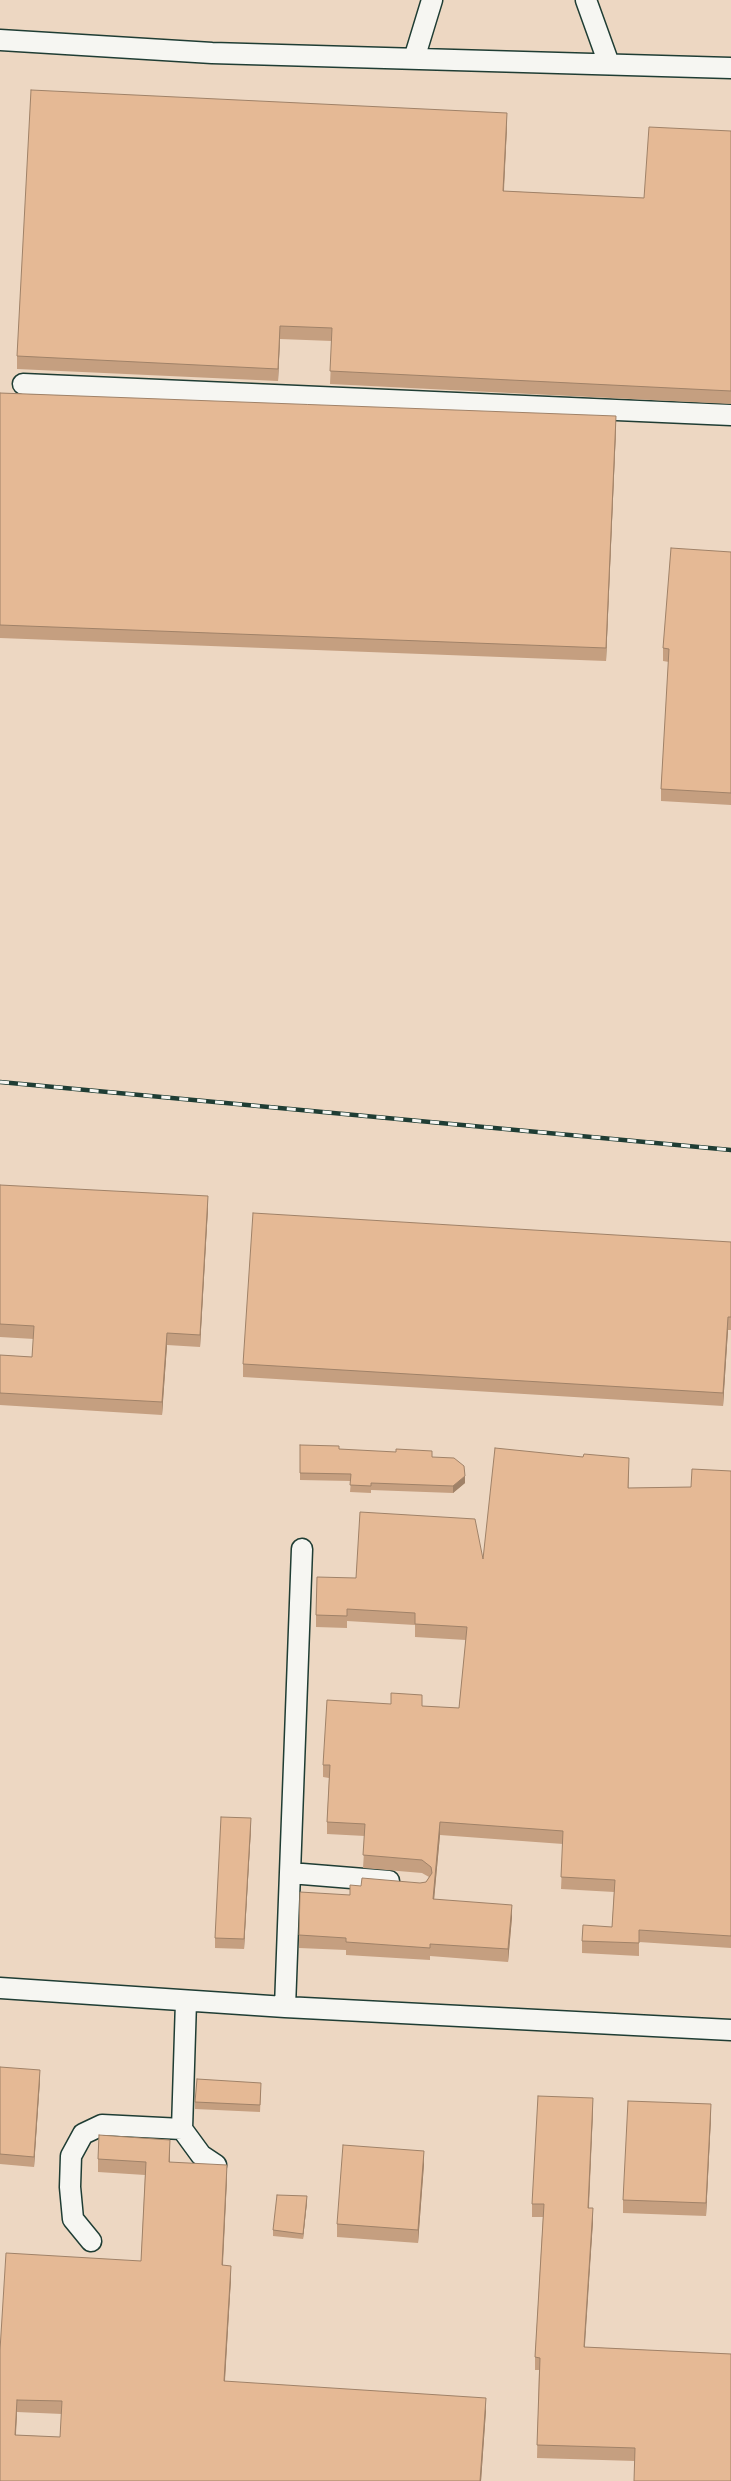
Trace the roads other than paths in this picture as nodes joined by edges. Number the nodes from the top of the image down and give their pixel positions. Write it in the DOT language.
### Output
graph roads {
  1 [pos="432,0"];
  2 [pos="586,0"];
  3 [pos="0,40"];
  4 [pos="414,59"];
  5 [pos="609,64"];
  6 [pos="731,68"];
  7 [pos="23,384"];
  8 [pos="731,415"];
  9 [pos="302,1548"];
  10 [pos="290,1873"];
  11 [pos="406,1883"];
  12 [pos="0,1988"];
  13 [pos="186,2000"];
  14 [pos="285,2007"];
  15 [pos="731,2030"];
  16 [pos="182,2129"];
  17 [pos="216,2165"];
  18 [pos="92,2241"];
  1 -- 4 [label="street"];
  2 -- 5 [label="street"];
  3 -- 4 [label="street"];
  4 -- 5 [label="street"];
  5 -- 6 [label="street"];
  7 -- 8 [label="street"];
  9 -- 10 [label="street"];
  10 -- 11 [label="street"];
  10 -- 14 [label="street"];
  12 -- 13 [label="street"];
  13 -- 14 [label="street"];
  13 -- 16 [label="street"];
  14 -- 15 [label="street"];
  16 -- 17 [label="street"];
  16 -- 18 [label="street"];
}
